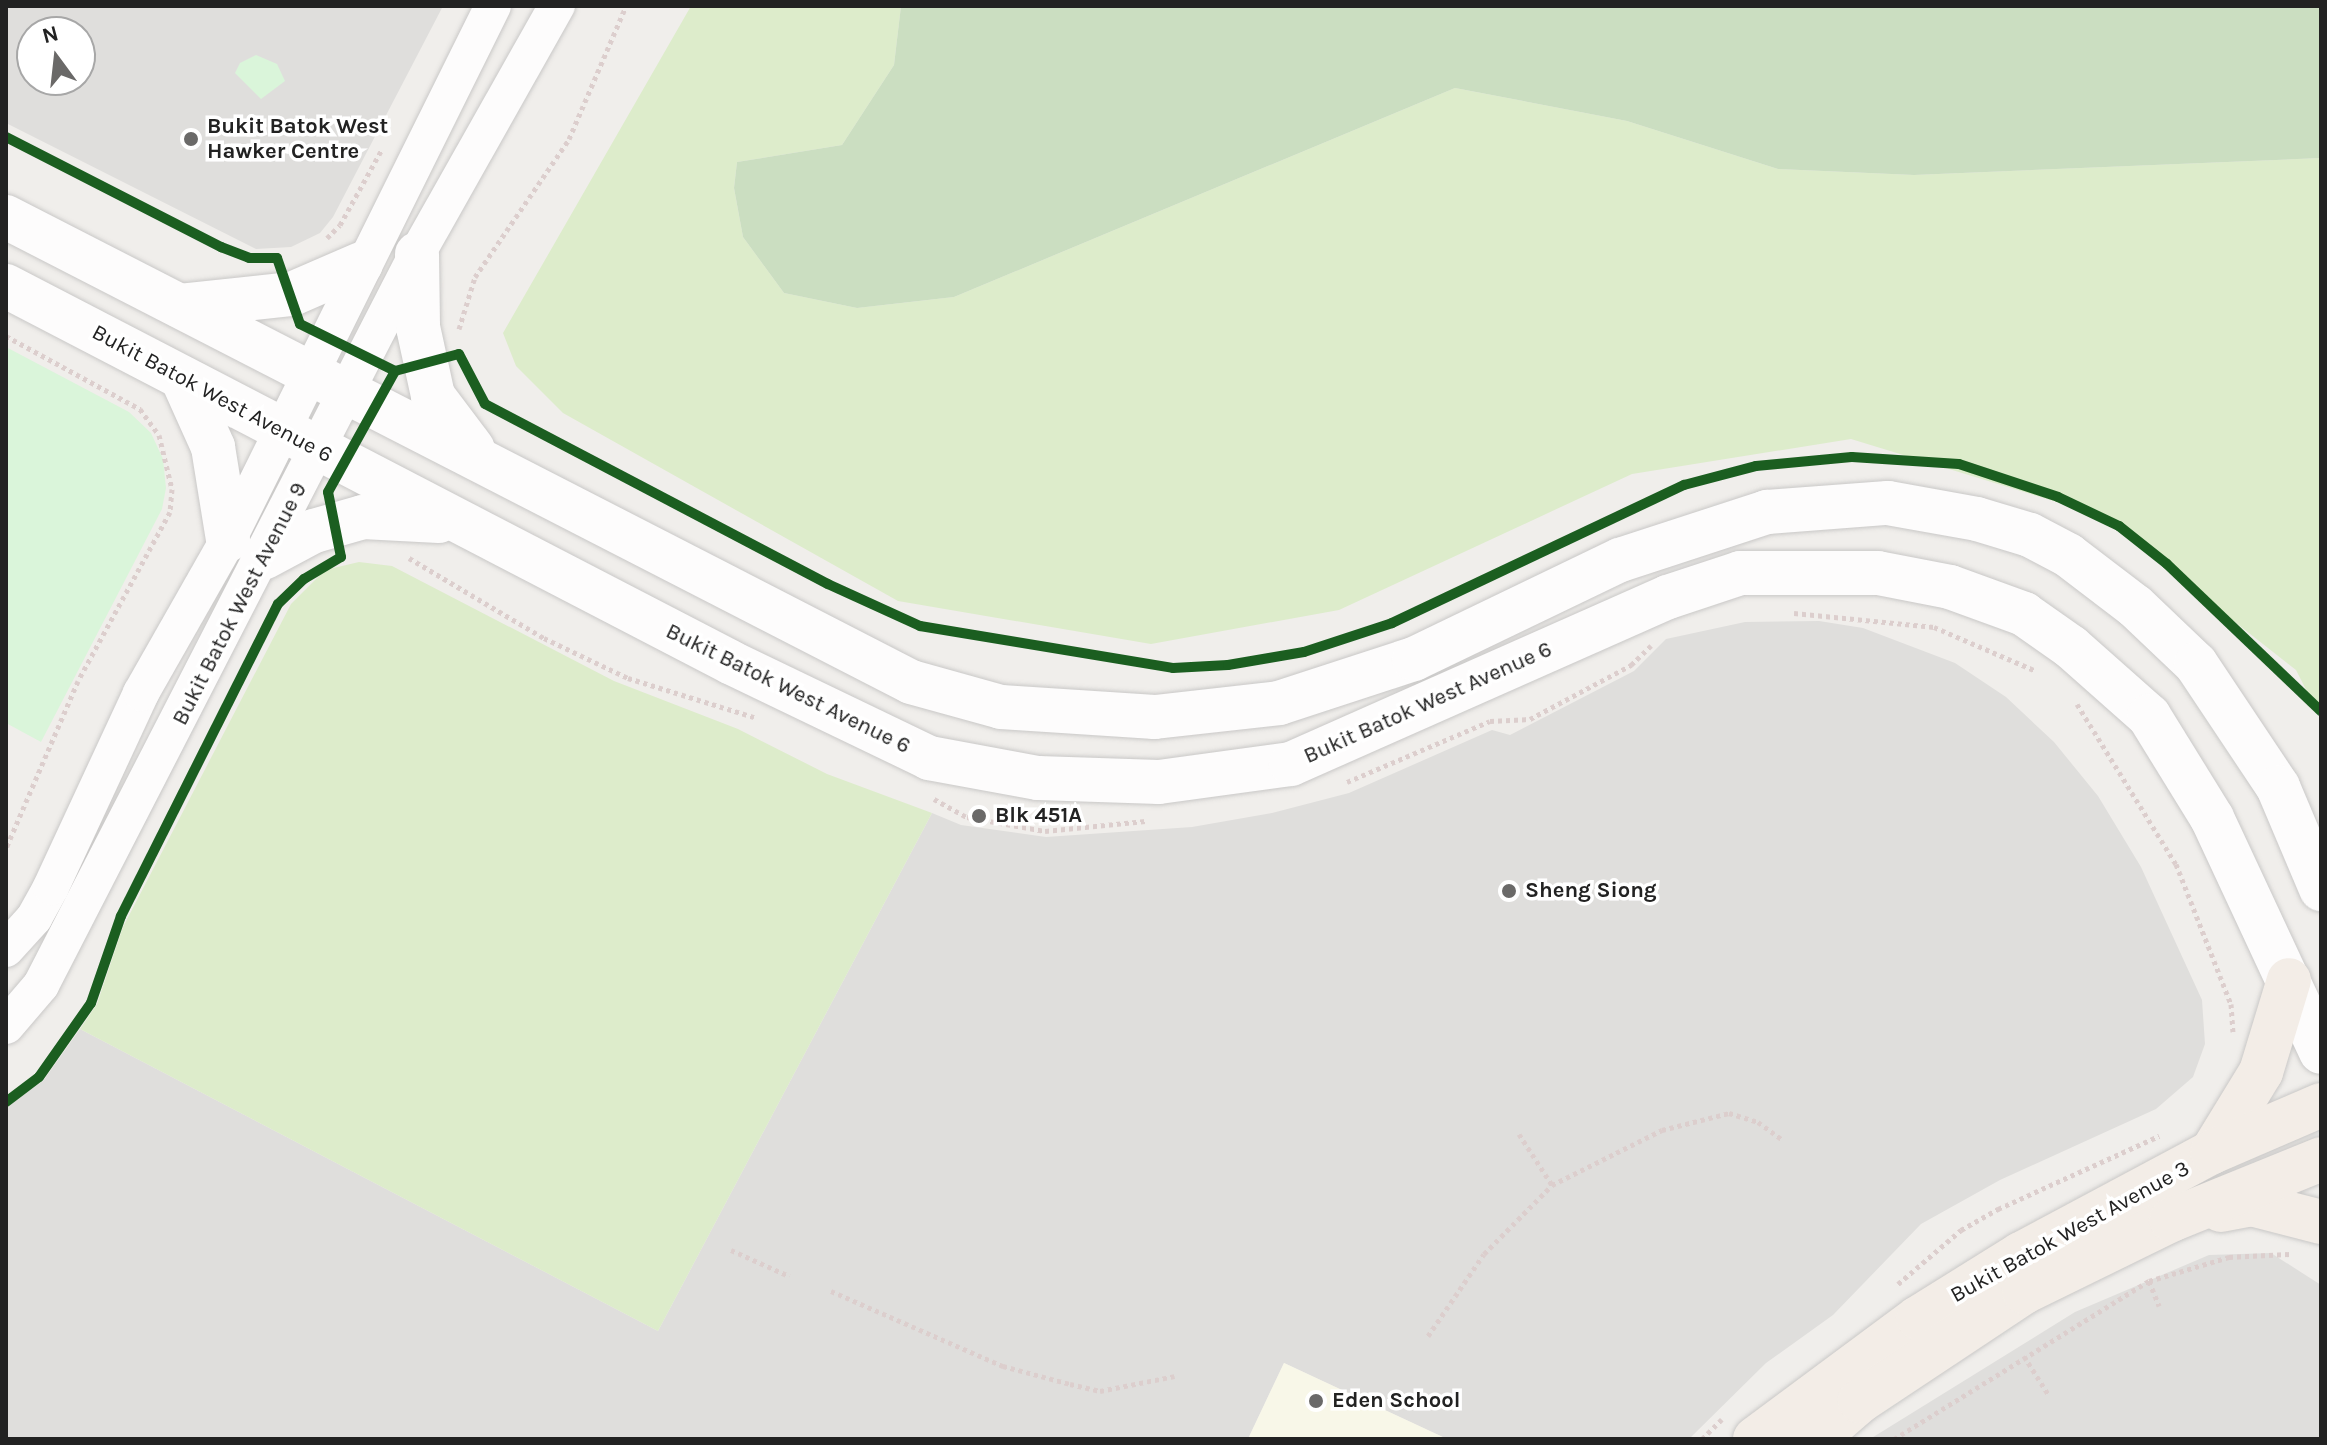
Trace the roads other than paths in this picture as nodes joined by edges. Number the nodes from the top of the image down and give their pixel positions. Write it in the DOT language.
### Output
graph roads {
  1 [pos="493,6"];
  2 [pos="557,6"];
  3 [pos="6,217"];
  4 [pos="417,254"];
  5 [pos="361,264"];
  6 [pos="6,286"];
  7 [pos="177,306"];
  8 [pos="309,372"];
  9 [pos="182,378"];
  10 [pos="348,391"];
  11 [pos="301,439"];
  12 [pos="483,460"];
  13 [pos="461,523"];
  14 [pos="247,548"];
  15 [pos="2321,889"];
  16 [pos="6,949"];
  17 [pos="2289,980"];
  18 [pos="6,1026"];
  19 [pos="2321,1052"];
  20 [pos="2321,1105"];
  21 [pos="2212,1152"];
  22 [pos="2321,1159"];
  23 [pos="2171,1220"];
  24 [pos="2309,1238"];
  25 [pos="1755,1439"];
  26 [pos="1816,1439"];
  1 -- 5 [label="street, Bukit Batok West Avenue 9"];
  2 -- 4 [label="street, Bukit Batok West Avenue 9"];
  3 -- 7 [label="street, Bukit Batok West Avenue 6"];
  4 -- 10 [label="street, Bukit Batok West Avenue 9"];
  4 -- 12 [label="street"];
  5 -- 7 [label="street"];
  5 -- 8 [label="street, Bukit Batok West Avenue 9"];
  6 -- 9 [label="street, Bukit Batok West Avenue 6"];
  7 -- 8 [label="street, Bukit Batok West Avenue 6"];
  8 -- 10 [label="street, Bukit Batok West Avenue 6"];
  8 -- 11 [label="street, Bukit Batok West Avenue 9"];
  9 -- 11 [label="street, Bukit Batok West Avenue 6"];
  9 -- 14 [label="street"];
  10 -- 11 [label="street, Bukit Batok West Avenue 9"];
  10 -- 12 [label="street, Bukit Batok West Avenue 6"];
  11 -- 13 [label="street, Bukit Batok West Avenue 6"];
  11 -- 14 [label="street, Bukit Batok West Avenue 9"];
  12 -- 15 [label="street, Bukit Batok West Avenue 6"];
  13 -- 14 [label="street"];
  13 -- 17 [label="street, Bukit Batok West Avenue 6"];
  14 -- 16 [label="street, Bukit Batok West Avenue 9"];
  14 -- 18 [label="street, Bukit Batok West Avenue 9"];
  17 -- 19 [label="street, Bukit Batok West Avenue 6"];
  17 -- 21 [label="main road"];
  20 -- 21 [label="main road, Bukit Batok West Avenue 3"];
  21 -- 25 [label="main road, Bukit Batok West Avenue 3"];
  22 -- 23 [label="main road, Bukit Batok West Avenue 3"];
  23 -- 24 [label="main road"];
  23 -- 26 [label="main road, Bukit Batok West Avenue 3"];
}
